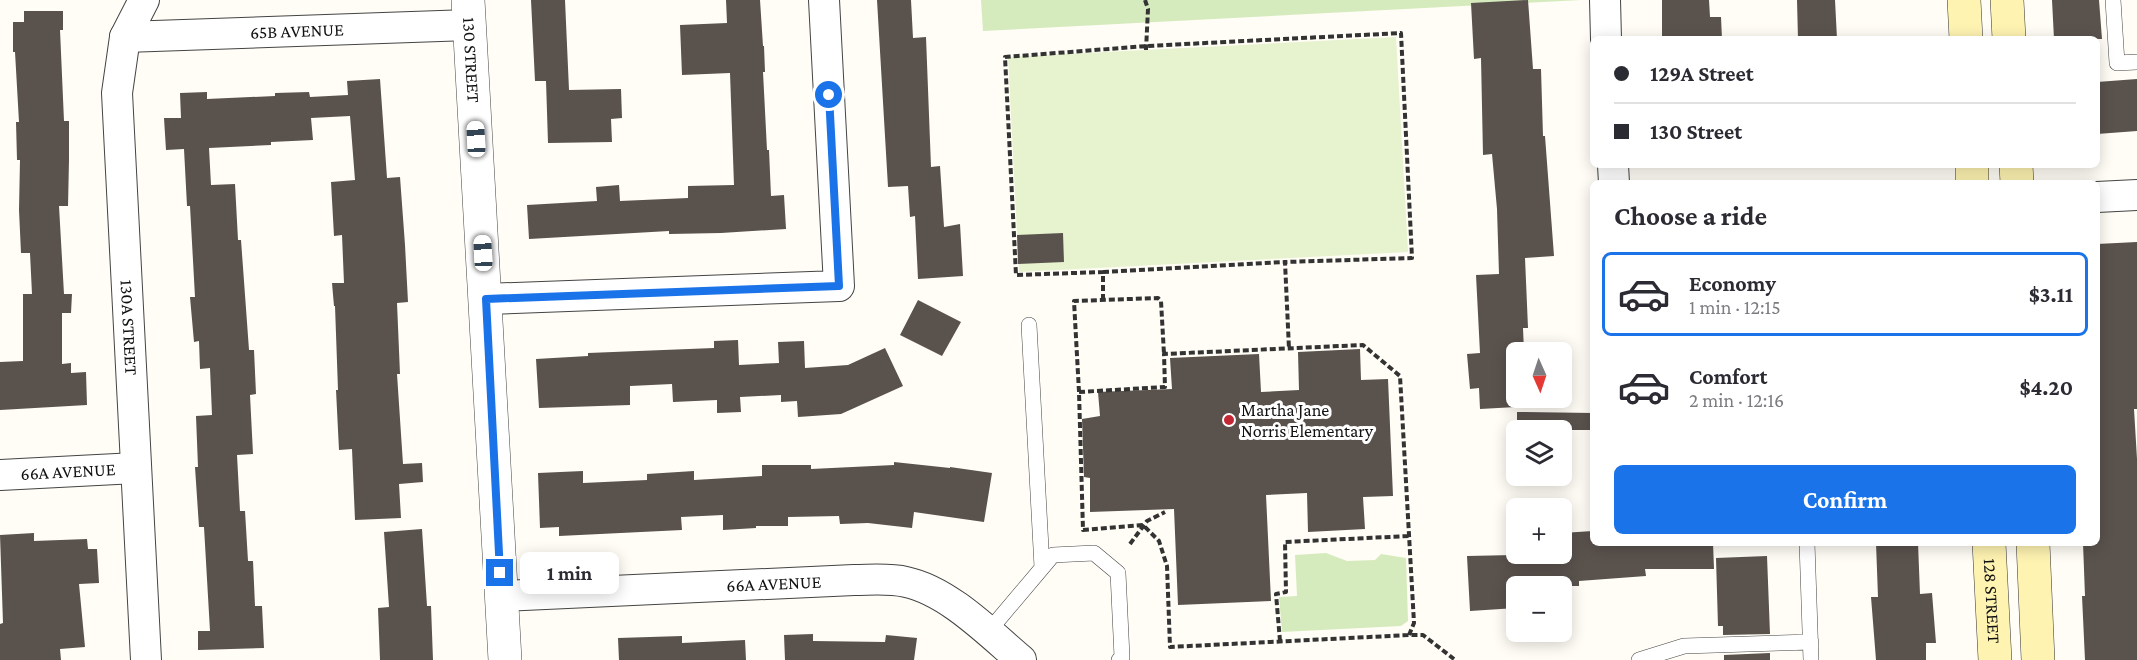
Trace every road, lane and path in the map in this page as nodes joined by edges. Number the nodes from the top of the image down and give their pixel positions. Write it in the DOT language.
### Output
graph roads {
  1 [pos="144,0"];
  2 [pos="824,0"];
  3 [pos="1145,0"];
  4 [pos="1605,0"];
  5 [pos="1964,0"];
  6 [pos="2007,0"];
  7 [pos="2113,0"];
  8 [pos="469,12"];
  9 [pos="1606,36"];
  10 [pos="1966,36"];
  11 [pos="2009,36"];
  12 [pos="125,37"];
  13 [pos="1146,48"];
  14 [pos="2137,62"];
  15 [pos="2137,195"];
  16 [pos="2100,197"];
  17 [pos="1285,262"];
  18 [pos="1103,272"];
  19 [pos="486,299"];
  20 [pos="1103,300"];
  21 [pos="1029,325"];
  22 [pos="1289,349"];
  23 [pos="1164,354"];
  24 [pos="1079,392"];
  25 [pos="136,468"];
  26 [pos="0,475"];
  27 [pos="1165,512"];
  28 [pos="1143,525"];
  29 [pos="1409,536"];
  30 [pos="1130,544"];
  31 [pos="1807,546"];
  32 [pos="1989,546"];
  33 [pos="2033,546"];
  34 [pos="1042,567"];
  35 [pos="501,596"];
  36 [pos="988,632"];
  37 [pos="1409,635"];
  38 [pos="1280,641"];
  39 [pos="1811,642"];
  40 [pos="1454,659"];
  41 [pos="146,660"];
  42 [pos="505,660"];
  43 [pos="1021,660"];
  44 [pos="1119,660"];
  45 [pos="1640,660"];
  46 [pos="1811,660"];
  47 [pos="1995,660"];
  48 [pos="2038,660"];
  1 -- 12 [label="street, 130A STREET"];
  2 -- 19 [label="street"];
  3 -- 13 [label="path"];
  4 -- 9 [label="street"];
  5 -- 10 [label="main road"];
  6 -- 11 [label="main road"];
  7 -- 14 [label="lane"];
  8 -- 12 [label="street, 65B AVENUE"];
  8 -- 19 [label="street, 130 STREET"];
  12 -- 25 [label="street, 130A STREET"];
  13 -- 17 [label="path"];
  13 -- 18 [label="path"];
  15 -- 16 [label="street"];
  17 -- 18 [label="path"];
  17 -- 22 [label="path"];
  18 -- 20 [label="path"];
  19 -- 35 [label="street, 130 STREET"];
  20 -- 23 [label="path"];
  20 -- 24 [label="path"];
  21 -- 34 [label="lane"];
  22 -- 23 [label="path"];
  22 -- 29 [label="path"];
  23 -- 24 [label="path"];
  24 -- 28 [label="path"];
  25 -- 26 [label="street, 66A AVENUE"];
  25 -- 41 [label="street, 130A STREET"];
  27 -- 28 [label="path"];
  28 -- 30 [label="path"];
  28 -- 38 [label="path"];
  29 -- 37 [label="path"];
  29 -- 38 [label="path"];
  31 -- 39 [label="lane"];
  32 -- 47 [label="main road, 128 STREET"];
  33 -- 48 [label="main road"];
  34 -- 36 [label="lane"];
  34 -- 44 [label="lane"];
  35 -- 36 [label="street, 66A AVENUE"];
  35 -- 42 [label="street, 130 STREET"];
  36 -- 43 [label="street, 66A AVENUE"];
  37 -- 38 [label="path"];
  37 -- 40 [label="path"];
  39 -- 45 [label="lane"];
  39 -- 46 [label="lane"];
}
